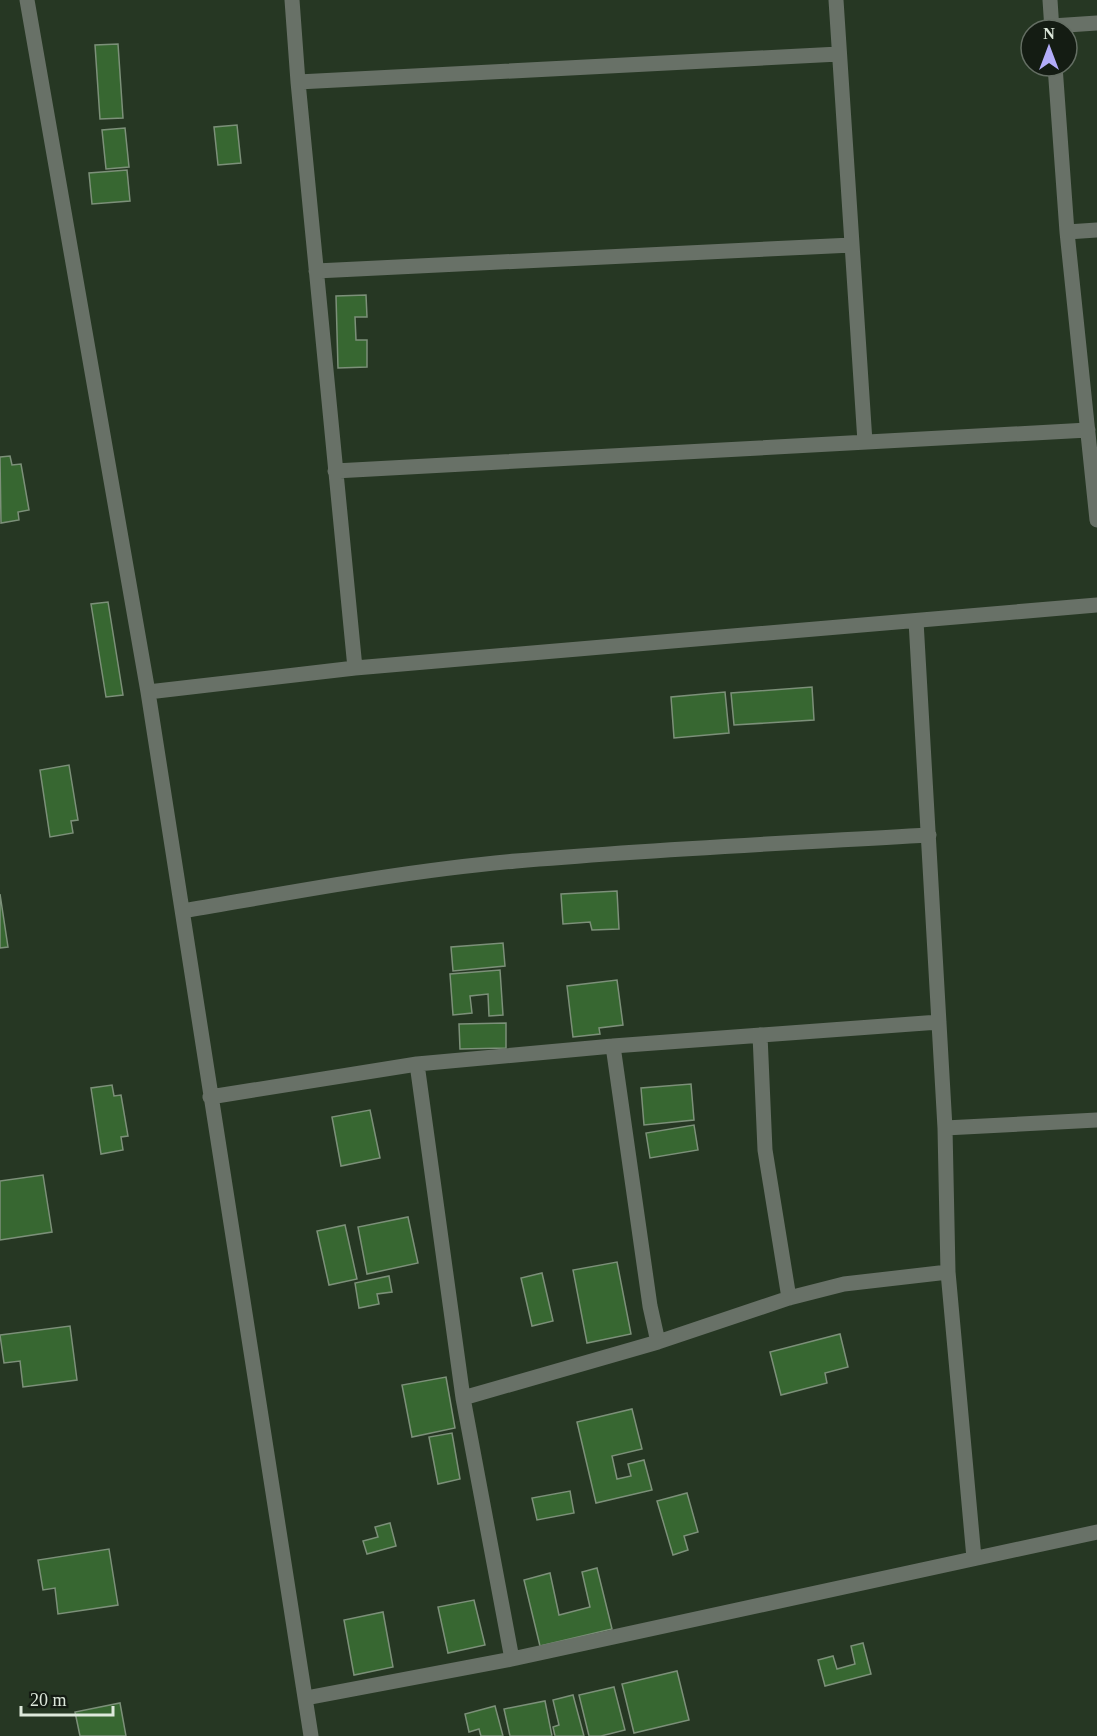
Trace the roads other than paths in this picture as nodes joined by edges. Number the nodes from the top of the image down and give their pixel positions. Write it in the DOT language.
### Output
graph roads {
  1 [pos="27,0"];
  2 [pos="292,0"];
  3 [pos="836,0"];
  4 [pos="1050,0"];
  5 [pos="1051,18"];
  6 [pos="1097,23"];
  7 [pos="1079,25"];
  8 [pos="839,54"];
  9 [pos="1056,78"];
  10 [pos="298,82"];
  11 [pos="1097,230"];
  12 [pos="1067,232"];
  13 [pos="852,245"];
  14 [pos="316,271"];
  15 [pos="1089,430"];
  16 [pos="865,442"];
  17 [pos="335,471"];
  18 [pos="1097,520"];
  19 [pos="1097,605"];
  20 [pos="916,621"];
  21 [pos="355,668"];
  22 [pos="148,692"];
  23 [pos="929,835"];
  24 [pos="183,911"];
  25 [pos="939,1022"];
  26 [pos="760,1035"];
  27 [pos="613,1046"];
  28 [pos="417,1064"];
  29 [pos="210,1097"];
  30 [pos="1097,1120"];
  31 [pos="945,1128"];
  32 [pos="948,1272"];
  33 [pos="789,1298"];
  34 [pos="658,1342"];
  35 [pos="463,1398"];
  36 [pos="1097,1532"];
  37 [pos="974,1558"];
  38 [pos="512,1659"];
  39 [pos="306,1698"];
  40 [pos="312,1736"];
  1 -- 22 [label="street"];
  2 -- 10 [label="street"];
  3 -- 8 [label="street"];
  4 -- 5 [label="street"];
  6 -- 7 [label="street"];
  8 -- 10 [label="street"];
  8 -- 13 [label="street"];
  9 -- 12 [label="street"];
  10 -- 14 [label="street"];
  11 -- 12 [label="street"];
  12 -- 15 [label="street"];
  13 -- 14 [label="street"];
  13 -- 16 [label="street"];
  14 -- 17 [label="street"];
  15 -- 16 [label="street"];
  15 -- 18 [label="street"];
  16 -- 17 [label="street"];
  17 -- 21 [label="street"];
  19 -- 20 [label="street"];
  20 -- 21 [label="street"];
  20 -- 23 [label="street"];
  21 -- 22 [label="street"];
  22 -- 24 [label="street"];
  23 -- 24 [label="street"];
  23 -- 25 [label="street"];
  24 -- 29 [label="street"];
  25 -- 26 [label="street"];
  25 -- 31 [label="street"];
  26 -- 27 [label="street"];
  26 -- 33 [label="street"];
  27 -- 28 [label="street"];
  27 -- 34 [label="street"];
  28 -- 29 [label="street"];
  28 -- 35 [label="street"];
  29 -- 39 [label="street"];
  30 -- 31 [label="street"];
  31 -- 32 [label="street"];
  32 -- 33 [label="street"];
  32 -- 37 [label="street"];
  33 -- 34 [label="street"];
  34 -- 35 [label="street"];
  35 -- 38 [label="street"];
  36 -- 37 [label="street"];
  37 -- 38 [label="street"];
  38 -- 39 [label="street"];
  39 -- 40 [label="street"];
}
